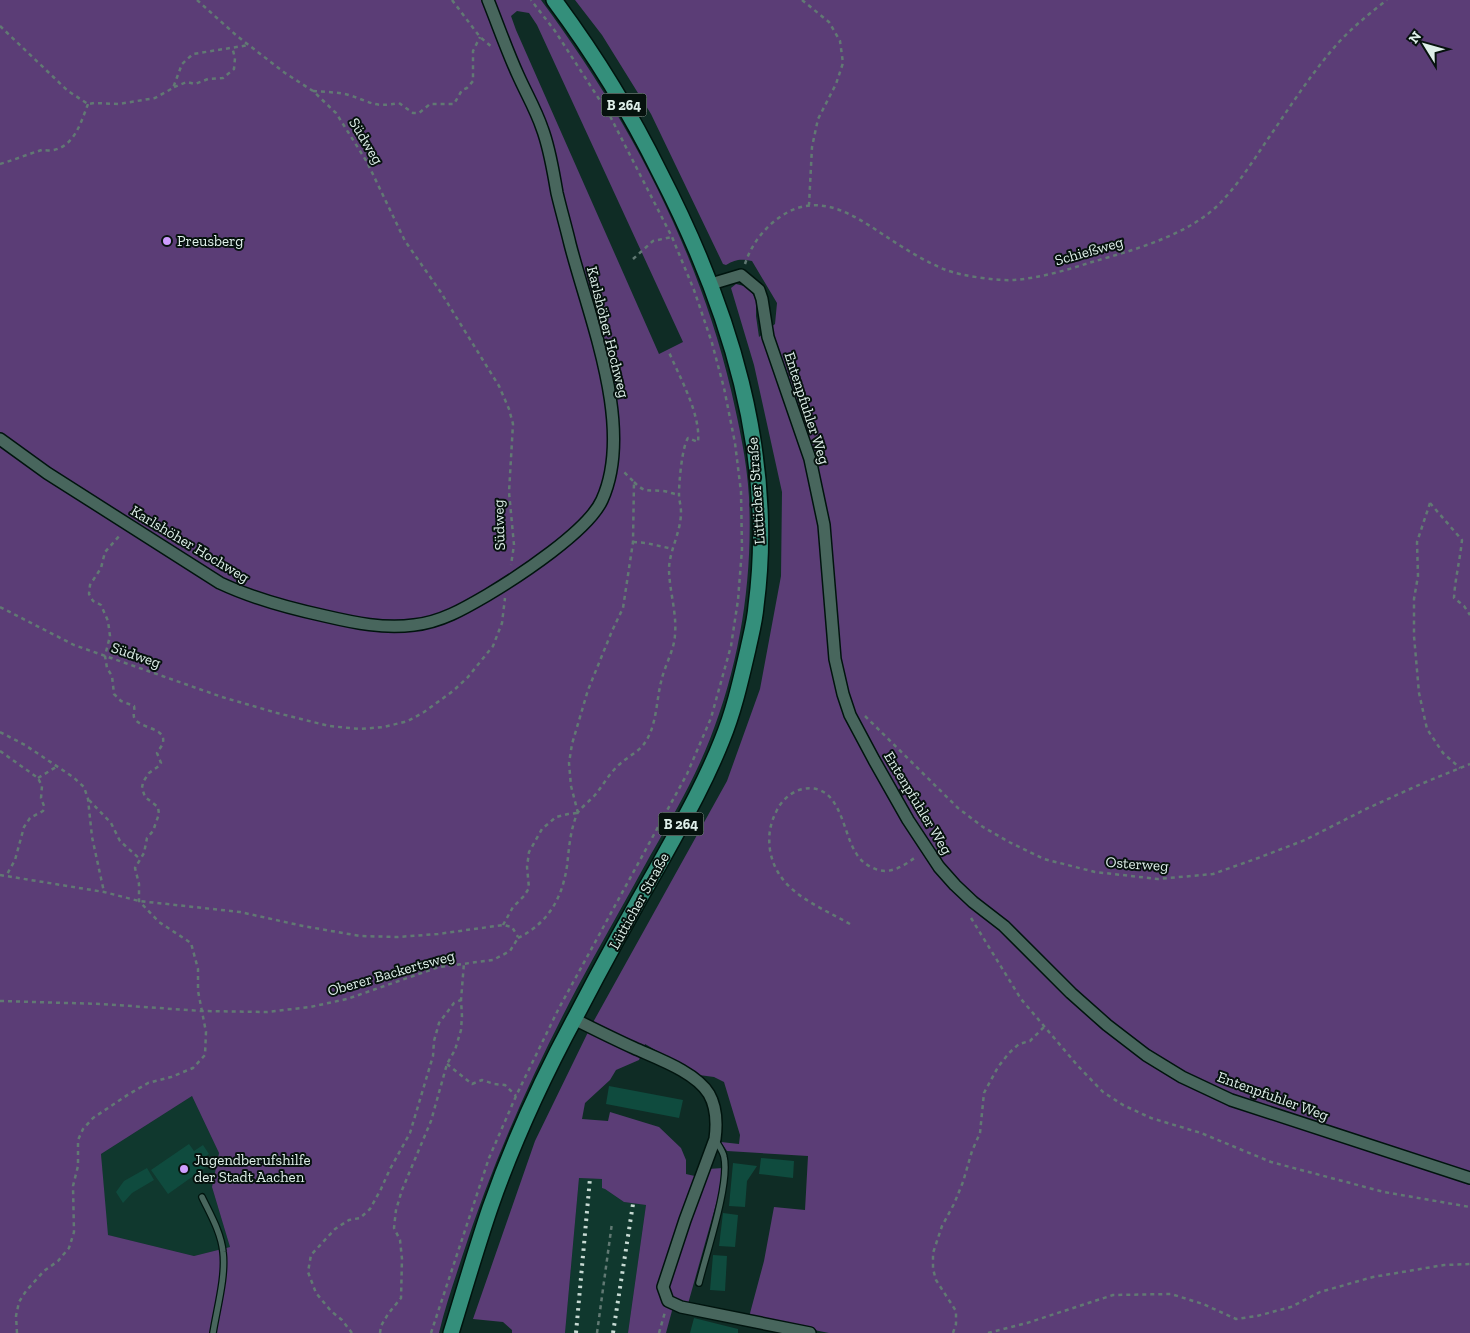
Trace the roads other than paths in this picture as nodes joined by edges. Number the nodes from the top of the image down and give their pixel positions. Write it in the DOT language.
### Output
graph roads {
  1 [pos="488,0"];
  2 [pos="554,0"];
  3 [pos="710,284"];
  4 [pos="0,439"];
  5 [pos="574,1018"];
  6 [pos="715,1139"];
  7 [pos="1470,1178"];
  8 [pos="202,1197"];
  9 [pos="699,1283"];
  10 [pos="213,1333"];
  11 [pos="451,1333"];
  12 [pos="810,1333"];
  1 -- 4 [label="street, Karlshöher Hochweg"];
  2 -- 3 [label="main road, Lütticher Straße / B 264"];
  3 -- 5 [label="main road, Lütticher Straße / B 264"];
  3 -- 7 [label="street, Entenpfuhler Weg"];
  5 -- 6 [label="street"];
  5 -- 11 [label="main road, Lütticher Straße / B 264"];
  6 -- 9 [label="lane"];
  6 -- 12 [label="street"];
  8 -- 10 [label="lane"];
}
